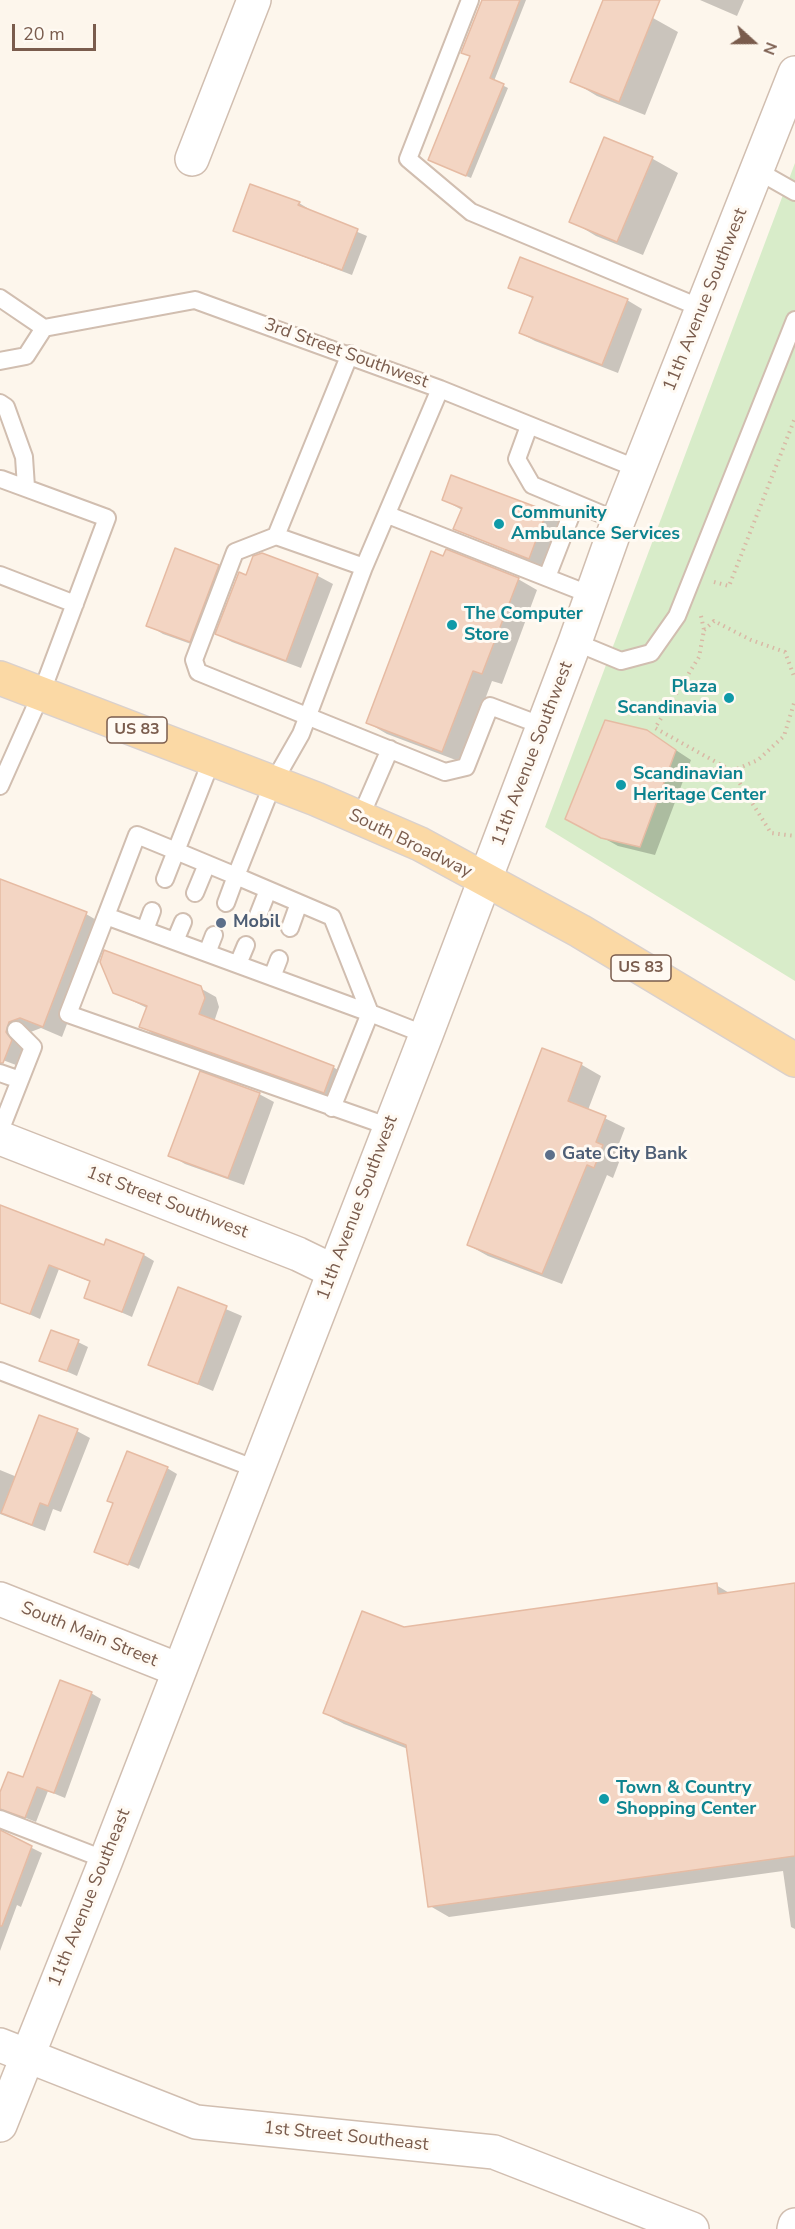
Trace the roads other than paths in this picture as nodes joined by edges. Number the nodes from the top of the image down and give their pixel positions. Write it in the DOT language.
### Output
graph roads {
  1 [pos="254,0"];
  2 [pos="470,0"];
  3 [pos="795,73"];
  4 [pos="192,159"];
  5 [pos="758,171"];
  6 [pos="795,192"];
  7 [pos="0,298"];
  8 [pos="701,308"];
  9 [pos="795,320"];
  10 [pos="45,328"];
  11 [pos="350,354"];
  12 [pos="0,361"];
  13 [pos="440,388"];
  14 [pos="0,403"];
  15 [pos="529,426"];
  16 [pos="638,469"];
  17 [pos="1,479"];
  18 [pos="26,487"];
  19 [pos="575,505"];
  20 [pos="388,515"];
  21 [pos="618,521"];
  22 [pos="276,536"];
  23 [pos="364,567"];
  24 [pos="0,574"];
  25 [pos="547,577"];
  26 [pos="591,595"];
  27 [pos="75,604"];
  28 [pos="575,642"];
  29 [pos="0,678"];
  30 [pos="42,694"];
  31 [pos="307,717"];
  32 [pos="543,726"];
  33 [pos="390,749"];
  34 [pos="212,759"];
  35 [pos="273,783"];
  36 [pos="0,786"];
  37 [pos="360,818"];
  38 [pos="176,851"];
  39 [pos="207,864"];
  40 [pos="236,876"];
  41 [pos="165,879"];
  42 [pos="484,880"];
  43 [pos="268,890"];
  44 [pos="195,893"];
  45 [pos="226,903"];
  46 [pos="299,903"];
  47 [pos="152,911"];
  48 [pos="106,916"];
  49 [pos="257,918"];
  50 [pos="183,922"];
  51 [pos="290,928"];
  52 [pos="145,930"];
  53 [pos="214,935"];
  54 [pos="175,941"];
  55 [pos="246,945"];
  56 [pos="207,953"];
  57 [pos="279,959"];
  58 [pos="238,964"];
  59 [pos="273,977"];
  60 [pos="370,1012"];
  61 [pos="16,1030"];
  62 [pos="426,1035"];
  63 [pos="795,1060"];
  64 [pos="0,1073"];
  65 [pos="20,1080"];
  66 [pos="333,1108"];
  67 [pos="390,1127"];
  68 [pos="0,1131"];
  69 [pos="0,1138"];
  70 [pos="333,1271"];
  71 [pos="0,1371"];
  72 [pos="256,1469"];
  73 [pos="0,1599"];
  74 [pos="179,1670"];
  75 [pos="0,1819"];
  76 [pos="106,1860"];
  77 [pos="13,2051"];
  78 [pos="0,2125"];
  79 [pos="692,2229"];
  1 -- 4 [label="street"];
  2 -- 8 [label="lane"];
  3 -- 5 [label="street, 11th Avenue Southwest"];
  5 -- 6 [label="lane"];
  5 -- 8 [label="street, 11th Avenue Southwest"];
  7 -- 10 [label="lane"];
  8 -- 16 [label="street, 11th Avenue Southwest"];
  9 -- 28 [label="lane"];
  10 -- 11 [label="lane, 3rd Street Southwest"];
  10 -- 12 [label="lane"];
  11 -- 13 [label="lane, 3rd Street Southwest"];
  11 -- 22 [label="lane"];
  13 -- 15 [label="lane, 3rd Street Southwest"];
  13 -- 20 [label="lane"];
  14 -- 18 [label="lane"];
  15 -- 16 [label="lane, 3rd Street Southwest"];
  15 -- 19 [label="lane"];
  16 -- 21 [label="street, 11th Avenue Southwest"];
  17 -- 18 [label="lane"];
  18 -- 27 [label="lane"];
  19 -- 21 [label="lane"];
  19 -- 25 [label="lane"];
  20 -- 23 [label="lane"];
  20 -- 25 [label="lane"];
  21 -- 26 [label="street, 11th Avenue Southwest"];
  22 -- 23 [label="lane"];
  22 -- 31 [label="lane"];
  23 -- 31 [label="lane"];
  24 -- 27 [label="lane"];
  25 -- 26 [label="lane"];
  26 -- 28 [label="street, 11th Avenue Southwest"];
  27 -- 30 [label="lane"];
  28 -- 32 [label="street, 11th Avenue Southwest"];
  29 -- 30 [label="main road, South Broadway / US 83"];
  30 -- 34 [label="main road, South Broadway / US 83"];
  30 -- 36 [label="lane"];
  31 -- 33 [label="lane"];
  31 -- 35 [label="lane"];
  32 -- 33 [label="lane"];
  32 -- 42 [label="street, 11th Avenue Southwest"];
  33 -- 37 [label="lane"];
  34 -- 35 [label="main road, South Broadway / US 83"];
  34 -- 38 [label="lane"];
  35 -- 37 [label="main road, South Broadway / US 83"];
  35 -- 40 [label="lane"];
  37 -- 42 [label="main road, South Broadway / US 83"];
  38 -- 39 [label="lane"];
  38 -- 41 [label="lane"];
  38 -- 48 [label="lane"];
  39 -- 40 [label="lane"];
  39 -- 44 [label="lane"];
  40 -- 43 [label="lane"];
  40 -- 45 [label="lane"];
  42 -- 62 [label="street, 11th Avenue Southwest"];
  42 -- 63 [label="main road, South Broadway / US 83"];
  43 -- 46 [label="lane"];
  43 -- 49 [label="lane"];
  46 -- 51 [label="lane"];
  46 -- 60 [label="lane"];
  47 -- 52 [label="lane"];
  48 -- 52 [label="lane"];
  48 -- 66 [label="lane"];
  50 -- 54 [label="lane"];
  52 -- 54 [label="lane"];
  53 -- 56 [label="lane"];
  54 -- 56 [label="lane"];
  55 -- 58 [label="lane"];
  56 -- 58 [label="lane"];
  57 -- 59 [label="lane"];
  58 -- 59 [label="lane"];
  59 -- 60 [label="lane"];
  60 -- 62 [label="lane"];
  60 -- 66 [label="lane"];
  61 -- 65 [label="lane"];
  62 -- 67 [label="street, 11th Avenue Southwest"];
  64 -- 65 [label="lane"];
  65 -- 68 [label="lane"];
  66 -- 67 [label="lane"];
  67 -- 70 [label="street, 11th Avenue Southwest"];
  69 -- 70 [label="street, 1st Street Southwest"];
  70 -- 72 [label="street, 11th Avenue Southwest"];
  71 -- 72 [label="lane"];
  72 -- 74 [label="street, 11th Avenue Southwest"];
  73 -- 74 [label="street, South Main Street"];
  74 -- 76 [label="street, 11th Avenue Southeast"];
  75 -- 76 [label="lane"];
  76 -- 77 [label="street, 11th Avenue Southeast"];
  77 -- 78 [label="street, 11th Avenue Southeast"];
  77 -- 79 [label="street, 1st Street Southeast"];
}
